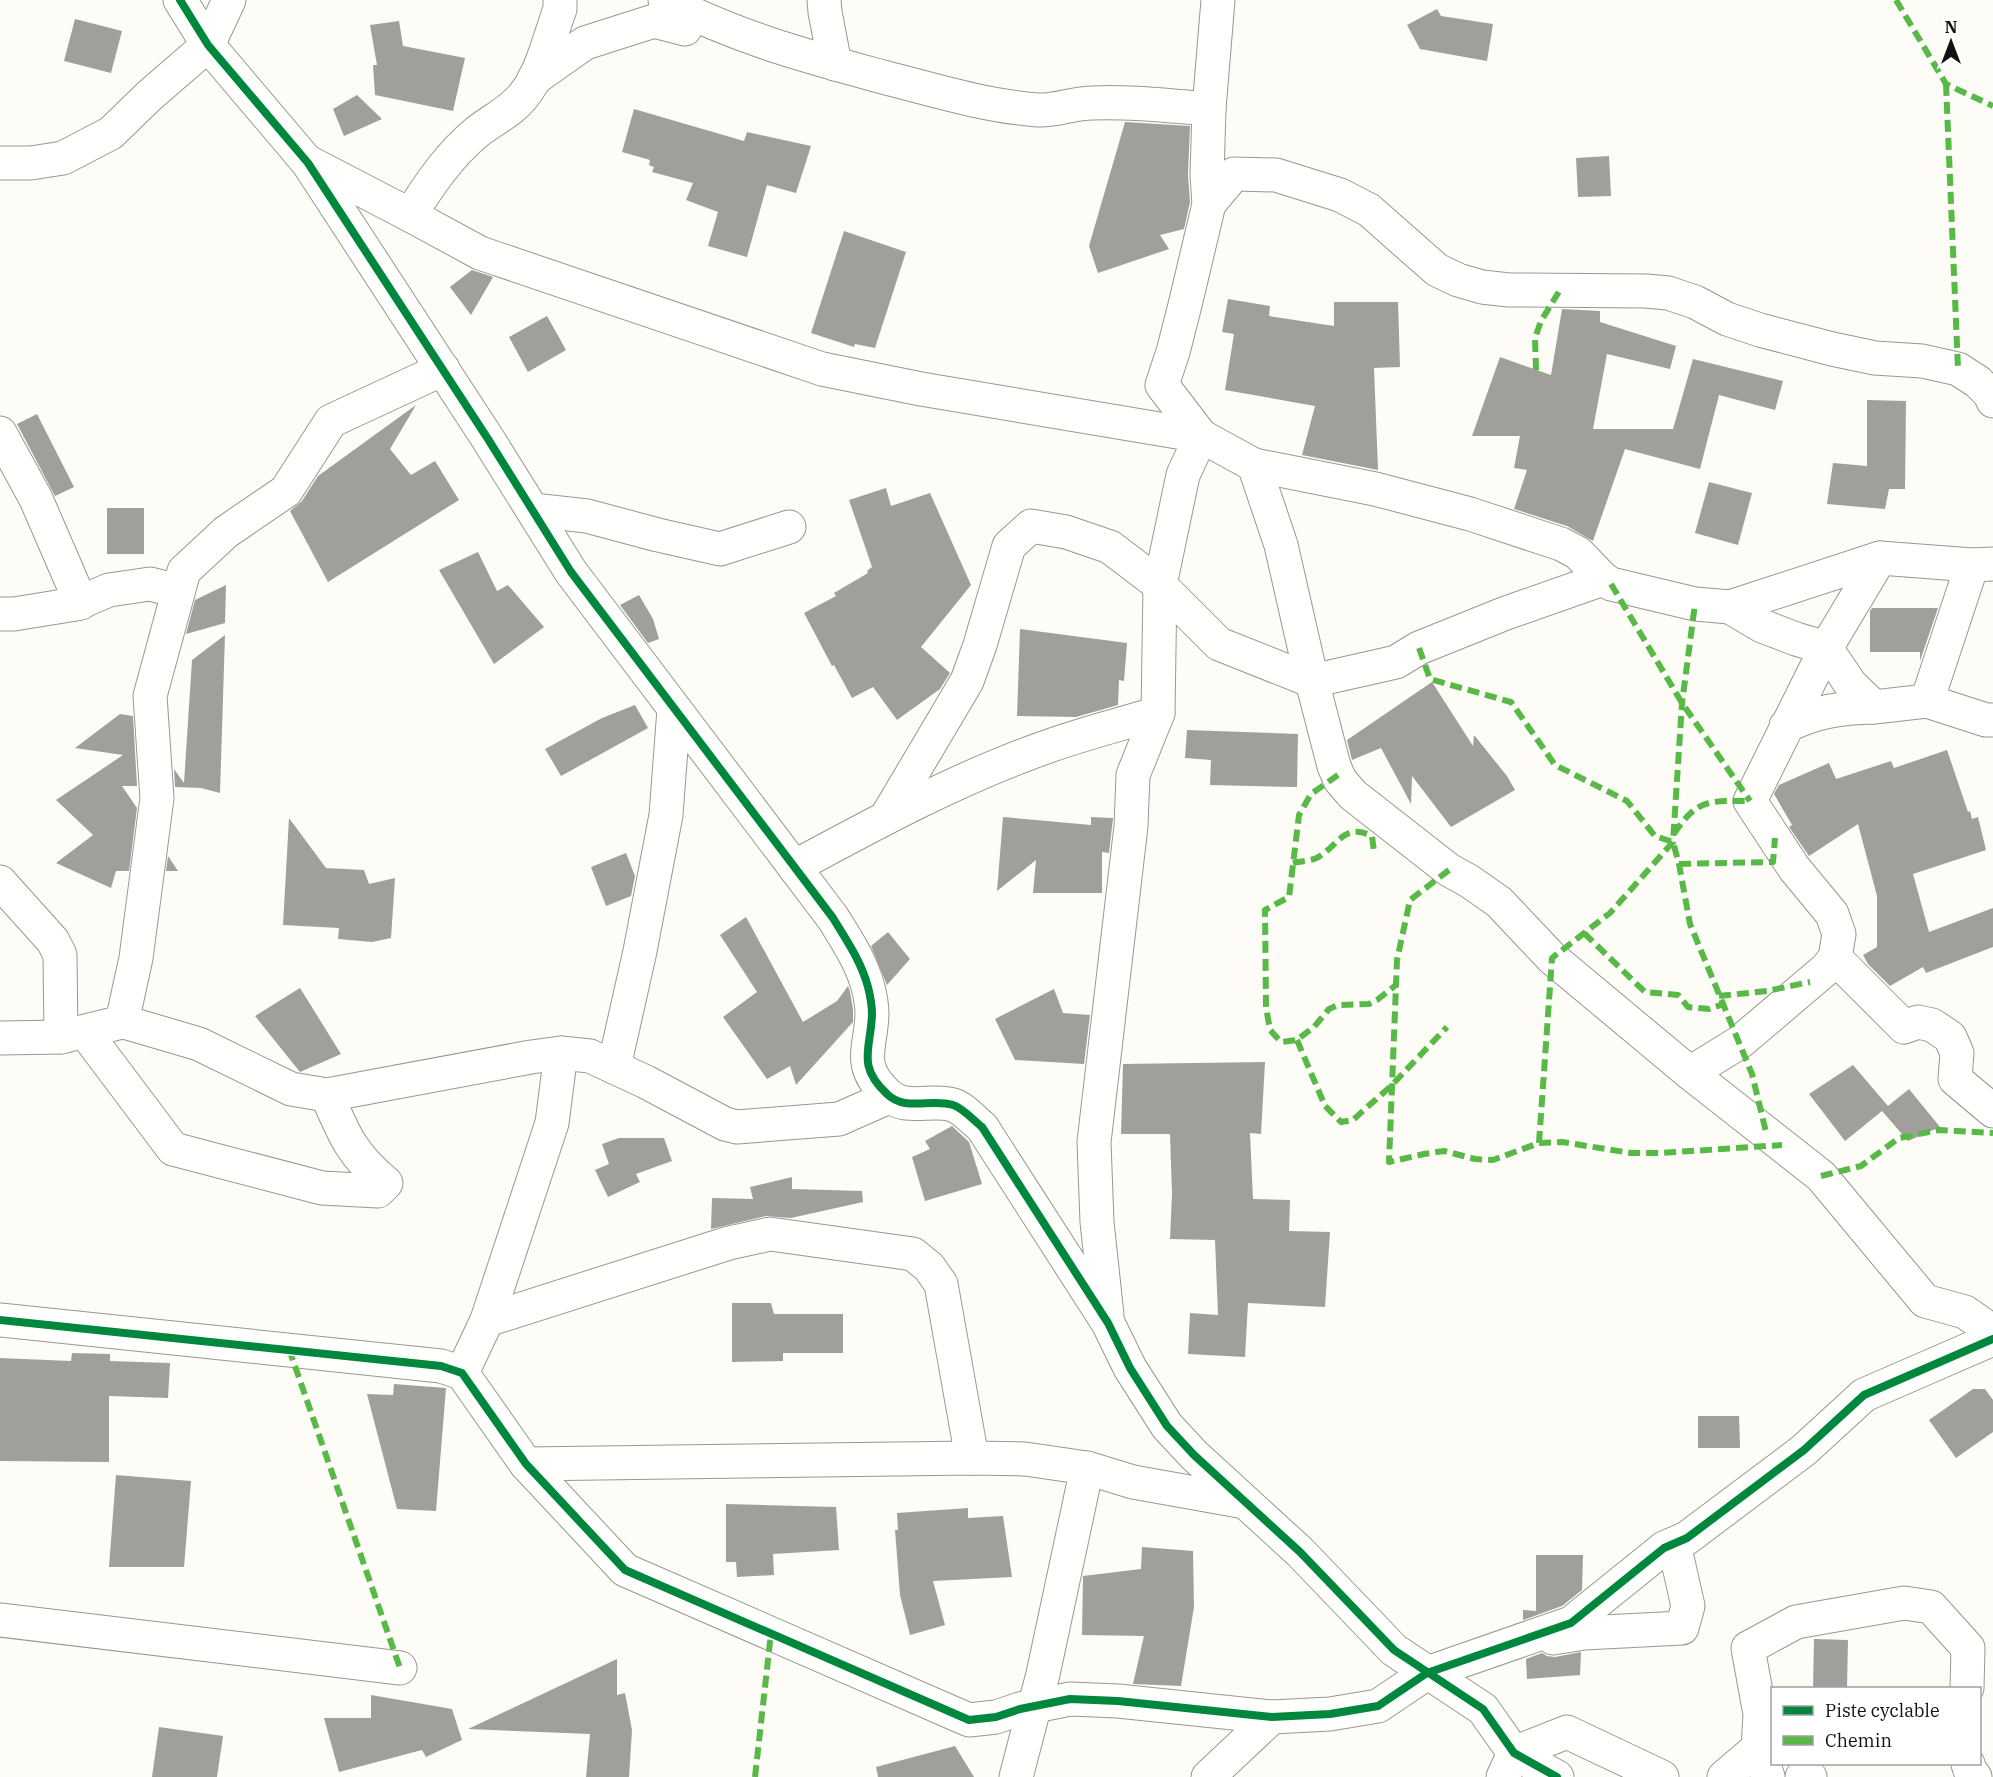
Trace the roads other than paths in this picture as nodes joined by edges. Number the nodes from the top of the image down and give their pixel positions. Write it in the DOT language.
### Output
graph roads {
  1 [pos="180,0"];
  2 [pos="229,0"];
  3 [pos="561,0"];
  4 [pos="665,0"];
  5 [pos="824,0"];
  6 [pos="1218,0"];
  7 [pos="685,29"];
  8 [pos="208,45"];
  9 [pos="835,64"];
  10 [pos="534,80"];
  11 [pos="1209,110"];
  12 [pos="0,163"];
  13 [pos="308,163"];
  14 [pos="1209,204"];
  15 [pos="410,215"];
  16 [pos="443,369"];
  17 [pos="1993,401"];
  18 [pos="0,433"];
  19 [pos="1201,436"];
  20 [pos="1254,465"];
  21 [pos="533,510"];
  22 [pos="789,527"];
  23 [pos="1880,558"];
  24 [pos="1983,564"];
  25 [pos="1603,579"];
  26 [pos="1160,585"];
  27 [pos="178,591"];
  28 [pos="81,603"];
  29 [pos="1730,607"];
  30 [pos="0,614"];
  31 [pos="1826,648"];
  32 [pos="1312,681"];
  33 [pos="1927,701"];
  34 [pos="1874,707"];
  35 [pos="674,709"];
  36 [pos="1158,713"];
  37 [pos="1993,720"];
  38 [pos="1786,726"];
  39 [pos="887,816"];
  40 [pos="794,867"];
  41 [pos="0,882"];
  42 [pos="1835,958"];
  43 [pos="122,1022"];
  44 [pos="73,1035"];
  45 [pos="0,1038"];
  46 [pos="561,1053"];
  47 [pos="614,1067"];
  48 [pos="1690,1073"];
  49 [pos="327,1095"];
  50 [pos="889,1097"];
  51 [pos="1993,1111"];
  52 [pos="0,1320"];
  53 [pos="487,1320"];
  54 [pos="1108,1323"];
  55 [pos="1993,1337"];
  56 [pos="462,1373"];
  57 [pos="972,1458"];
  58 [pos="526,1464"];
  59 [pos="1087,1468"];
  60 [pos="1245,1502"];
  61 [pos="1674,1544"];
  62 [pos="0,1620"];
  63 [pos="1510,1644"];
  64 [pos="400,1668"];
  65 [pos="1427,1673"];
  66 [pos="1967,1687"];
  67 [pos="1035,1706"];
  68 [pos="1483,1709"];
  69 [pos="1272,1717"];
  70 [pos="1763,1763"];
  71 [pos="1509,1765"];
  72 [pos="1016,1777"];
  73 [pos="1208,1777"];
  74 [pos="1492,1777"];
  75 [pos="1557,1777"];
  76 [pos="1662,1777"];
  77 [pos="1724,1777"];
  78 [pos="1802,1777"];
  79 [pos="1810,1777"];
  1 -- 8 [label="street"];
  2 -- 8 [label="street"];
  3 -- 10 [label="street"];
  4 -- 9 [label="street"];
  5 -- 9 [label="street"];
  6 -- 11 [label="street"];
  7 -- 10 [label="street"];
  8 -- 12 [label="street"];
  8 -- 13 [label="street"];
  9 -- 11 [label="street"];
  10 -- 15 [label="street"];
  11 -- 14 [label="street"];
  13 -- 15 [label="street"];
  13 -- 16 [label="street"];
  14 -- 17 [label="street"];
  14 -- 19 [label="street"];
  15 -- 19 [label="street"];
  16 -- 21 [label="street"];
  16 -- 27 [label="street"];
  18 -- 28 [label="street"];
  19 -- 20 [label="street"];
  19 -- 26 [label="street"];
  20 -- 25 [label="street"];
  20 -- 32 [label="street"];
  21 -- 22 [label="street"];
  21 -- 35 [label="street"];
  23 -- 24 [label="street"];
  23 -- 29 [label="street"];
  23 -- 31 [label="street"];
  24 -- 33 [label="street"];
  25 -- 29 [label="street"];
  25 -- 32 [label="street"];
  26 -- 32 [label="street"];
  26 -- 36 [label="street"];
  26 -- 39 [label="street"];
  27 -- 28 [label="street"];
  27 -- 43 [label="street"];
  28 -- 30 [label="street"];
  29 -- 31 [label="street"];
  31 -- 34 [label="street"];
  31 -- 38 [label="street"];
  32 -- 48 [label="street"];
  33 -- 34 [label="street"];
  33 -- 37 [label="street"];
  34 -- 38 [label="street"];
  35 -- 40 [label="street"];
  35 -- 47 [label="street"];
  36 -- 39 [label="street"];
  36 -- 54 [label="street"];
  38 -- 42 [label="street"];
  39 -- 40 [label="street"];
  40 -- 50 [label="street"];
  41 -- 44 [label="street"];
  42 -- 48 [label="street"];
  42 -- 51 [label="street"];
  43 -- 44 [label="street"];
  43 -- 49 [label="street"];
  44 -- 45 [label="street"];
  44 -- 49 [label="street"];
  46 -- 47 [label="street"];
  46 -- 49 [label="street"];
  46 -- 53 [label="street"];
  47 -- 50 [label="street"];
  48 -- 55 [label="street"];
  50 -- 54 [label="street"];
  52 -- 56 [label="street"];
  53 -- 56 [label="street"];
  53 -- 57 [label="street"];
  54 -- 60 [label="street"];
  55 -- 61 [label="street"];
  56 -- 58 [label="street"];
  57 -- 58 [label="street"];
  57 -- 59 [label="street"];
  58 -- 67 [label="street"];
  59 -- 60 [label="street"];
  59 -- 67 [label="street"];
  60 -- 65 [label="street"];
  61 -- 63 [label="street"];
  61 -- 63 [label="street"];
  62 -- 64 [label="street"];
  63 -- 65 [label="street"];
  65 -- 68 [label="street"];
  65 -- 69 [label="street"];
  66 -- 70 [label="street"];
  67 -- 69 [label="street"];
  67 -- 72 [label="street"];
  68 -- 71 [label="street"];
  68 -- 74 [label="street"];
  69 -- 73 [label="street"];
  70 -- 77 [label="street"];
  71 -- 75 [label="street"];
  71 -- 76 [label="street"];
  78 -- 79 [label="street"];
}
